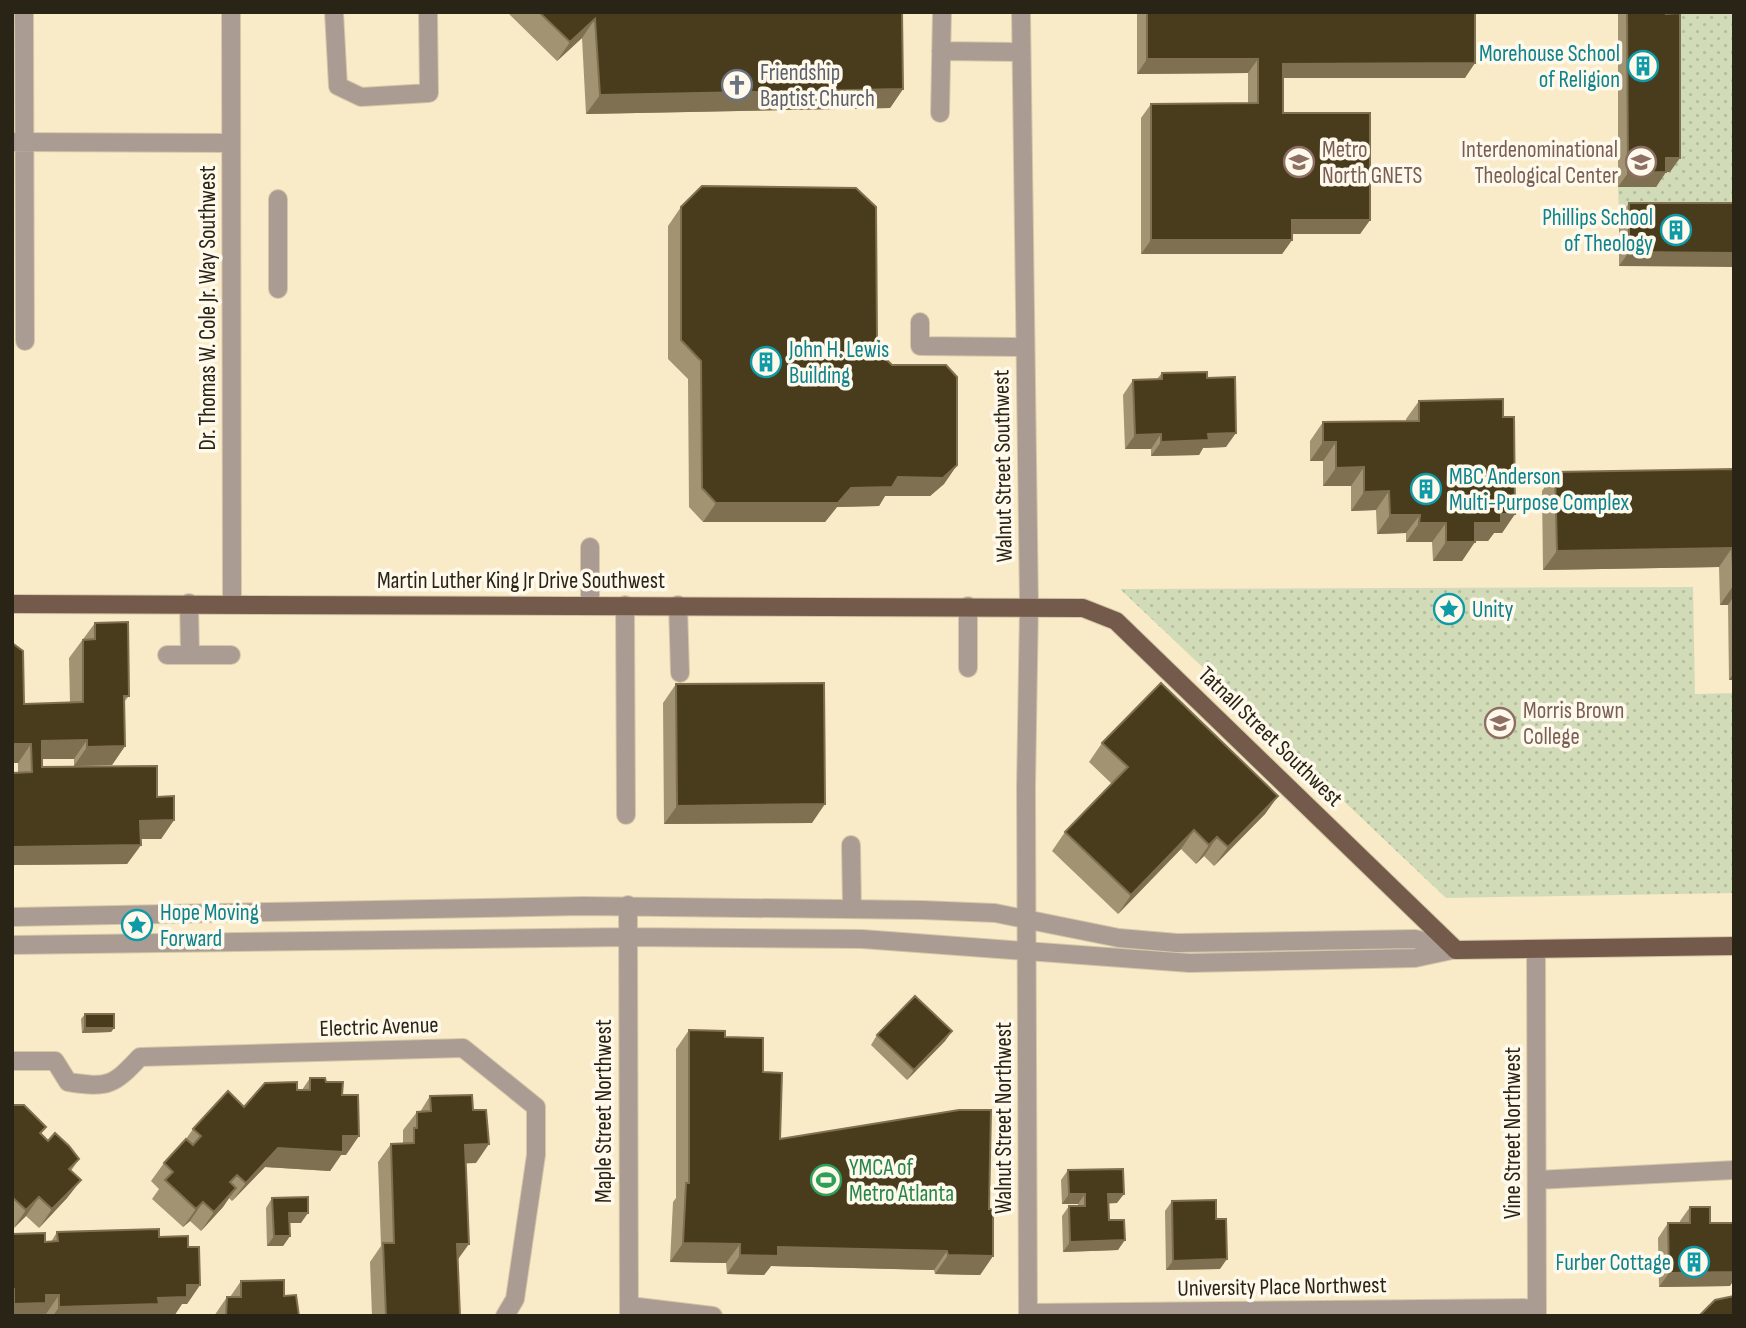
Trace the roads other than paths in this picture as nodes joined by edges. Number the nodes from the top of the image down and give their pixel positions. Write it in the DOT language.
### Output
graph roads {
  1 [pos="24,12"];
  2 [pos="230,12"];
  3 [pos="334,12"];
  4 [pos="428,12"];
  5 [pos="942,12"];
  6 [pos="1021,12"];
  7 [pos="941,51"];
  8 [pos="1021,52"];
  9 [pos="940,113"];
  10 [pos="18,142"];
  11 [pos="230,143"];
  12 [pos="278,199"];
  13 [pos="278,289"];
  14 [pos="920,322"];
  15 [pos="25,341"];
  16 [pos="1025,347"];
  17 [pos="590,547"];
  18 [pos="189,603"];
  19 [pos="232,603"];
  20 [pos="12,604"];
  21 [pos="590,605"];
  22 [pos="625,605"];
  23 [pos="678,605"];
  24 [pos="968,606"];
  25 [pos="1029,606"];
  26 [pos="190,654"];
  27 [pos="231,654"];
  28 [pos="167,655"];
  29 [pos="968,668"];
  30 [pos="680,673"];
  31 [pos="626,815"];
  32 [pos="851,845"];
  33 [pos="628,905"];
  34 [pos="852,909"];
  35 [pos="12,917"];
  36 [pos="1028,920"];
  37 [pos="628,937"];
  38 [pos="12,944"];
  39 [pos="1734,946"];
  40 [pos="1027,949"];
  41 [pos="1536,949"];
  42 [pos="1456,950"];
  43 [pos="12,1061"];
  44 [pos="1734,1170"];
  45 [pos="1536,1180"];
  46 [pos="630,1311"];
  47 [pos="1537,1312"];
  48 [pos="1028,1315"];
  49 [pos="505,1316"];
  50 [pos="713,1316"];
  1 -- 10 [label="street"];
  2 -- 11 [label="street, Dr. Thomas W. Cole Jr. Way Southwest"];
  3 -- 4 [label="street"];
  5 -- 7 [label="street"];
  6 -- 8 [label="street, Walnut Street Southwest"];
  7 -- 8 [label="street"];
  7 -- 9 [label="street"];
  8 -- 16 [label="street, Walnut Street Southwest"];
  10 -- 11 [label="street"];
  10 -- 15 [label="street"];
  11 -- 19 [label="street, Dr. Thomas W. Cole Jr. Way Southwest"];
  12 -- 13 [label="street"];
  14 -- 16 [label="street"];
  16 -- 25 [label="street, Walnut Street Southwest"];
  17 -- 21 [label="street"];
  18 -- 19 [label="main road, Martin Luther King Jr Drive Southwest"];
  18 -- 20 [label="main road, Martin Luther King Jr Drive Southwest"];
  18 -- 26 [label="street"];
  19 -- 21 [label="main road, Martin Luther King Jr Drive Southwest"];
  21 -- 22 [label="main road, Martin Luther King Jr Drive Southwest"];
  22 -- 23 [label="main road, Martin Luther King Jr Drive Southwest"];
  22 -- 31 [label="street"];
  23 -- 24 [label="main road, Martin Luther King Jr Drive Southwest"];
  23 -- 30 [label="street"];
  24 -- 25 [label="main road, Martin Luther King Jr Drive Southwest"];
  24 -- 29 [label="street"];
  25 -- 36 [label="street, Walnut Street Southwest"];
  25 -- 42 [label="main road, Tatnall Street Southwest"];
  26 -- 27 [label="street"];
  26 -- 28 [label="street"];
  32 -- 34 [label="street"];
  33 -- 34 [label="street"];
  33 -- 35 [label="street"];
  33 -- 37 [label="street, Maple Street Northwest"];
  34 -- 36 [label="street"];
  36 -- 40 [label="street, Walnut Street Northwest"];
  36 -- 42 [label="street"];
  37 -- 38 [label="street"];
  37 -- 40 [label="street"];
  37 -- 46 [label="street, Maple Street Northwest"];
  39 -- 41 [label="main road"];
  40 -- 42 [label="street"];
  40 -- 48 [label="street, Walnut Street Northwest"];
  41 -- 42 [label="main road"];
  41 -- 45 [label="street, Vine Street Northwest"];
  43 -- 49 [label="street, Electric Avenue"];
  44 -- 45 [label="street"];
  45 -- 47 [label="street, Vine Street Northwest"];
  46 -- 50 [label="street"];
  47 -- 48 [label="street, University Place Northwest"];
}
